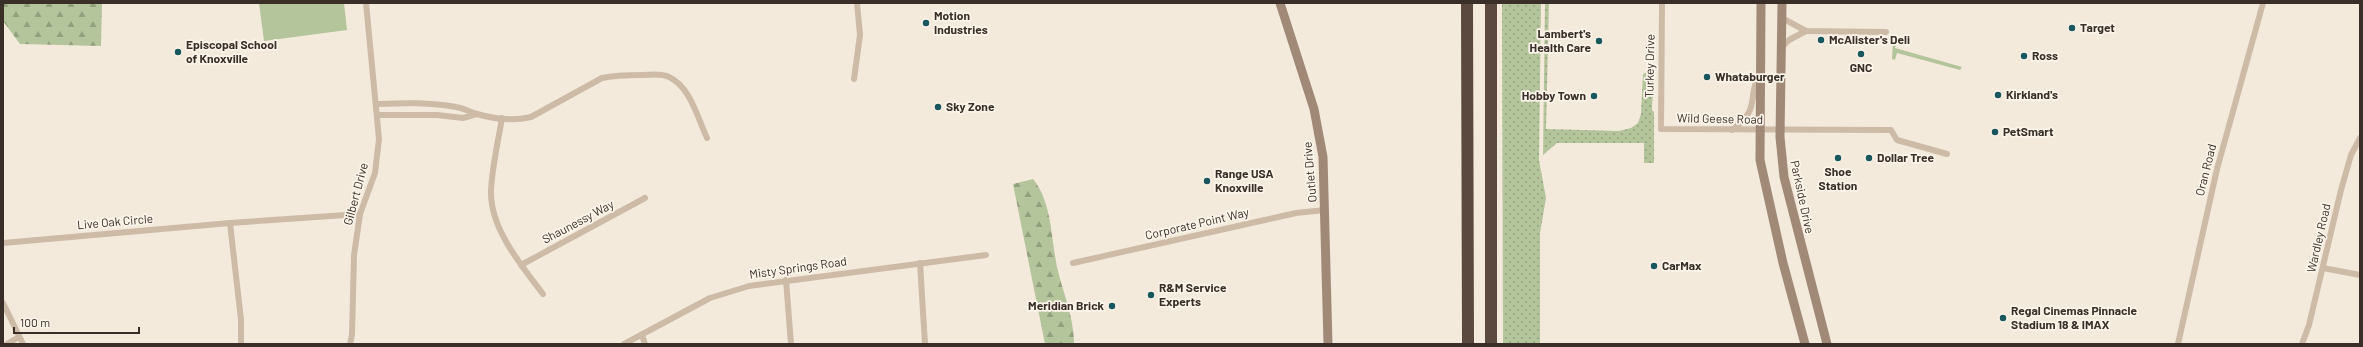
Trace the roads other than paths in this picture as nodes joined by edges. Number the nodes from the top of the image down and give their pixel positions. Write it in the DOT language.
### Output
graph roads {
  1 [pos="366,3"];
  2 [pos="857,3"];
  3 [pos="1280,3"];
  4 [pos="1467,3"];
  5 [pos="1490,3"];
  6 [pos="1662,3"];
  7 [pos="1761,3"];
  8 [pos="1782,3"];
  9 [pos="2263,3"];
  10 [pos="1782,18"];
  11 [pos="1806,31"];
  12 [pos="1886,32"];
  13 [pos="1781,48"];
  14 [pos="1760,71"];
  15 [pos="854,79"];
  16 [pos="377,104"];
  17 [pos="477,114"];
  18 [pos="378,115"];
  19 [pos="502,118"];
  20 [pos="1661,129"];
  21 [pos="1732,130"];
  22 [pos="1759,131"];
  23 [pos="1780,131"];
  24 [pos="707,138"];
  25 [pos="2360,138"];
  26 [pos="1947,154"];
  27 [pos="645,198"];
  28 [pos="1325,210"];
  29 [pos="360,214"];
  30 [pos="230,223"];
  31 [pos="3,243"];
  32 [pos="986,255"];
  33 [pos="920,263"];
  34 [pos="1074,263"];
  35 [pos="521,265"];
  36 [pos="2323,268"];
  37 [pos="2360,275"];
  38 [pos="786,280"];
  39 [pos="543,294"];
  40 [pos="3,303"];
  41 [pos="642,335"];
  42 [pos="20,337"];
  43 [pos="7,344"];
  44 [pos="23,344"];
  45 [pos="241,344"];
  46 [pos="350,344"];
  47 [pos="624,344"];
  48 [pos="645,344"];
  49 [pos="791,344"];
  50 [pos="925,344"];
  51 [pos="1328,344"];
  52 [pos="1468,344"];
  53 [pos="1491,344"];
  54 [pos="1806,344"];
  55 [pos="1827,344"];
  56 [pos="2178,344"];
  57 [pos="2302,344"];
  1 -- 16 [label="street, Gilbert Drive"];
  2 -- 15 [label="street"];
  3 -- 28 [label="street, Outlet Drive"];
  4 -- 52 [label="highway"];
  5 -- 53 [label="highway"];
  6 -- 20 [label="street, Turkey Drive"];
  7 -- 14 [label="street"];
  8 -- 10 [label="street, Parkside Drive"];
  9 -- 56 [label="street, Oran Road"];
  10 -- 11 [label="street"];
  10 -- 13 [label="street, Parkside Drive"];
  11 -- 12 [label="street"];
  11 -- 13 [label="street"];
  13 -- 23 [label="street, Parkside Drive"];
  14 -- 21 [label="street"];
  14 -- 22 [label="street"];
  16 -- 17 [label="street"];
  16 -- 18 [label="street, Gilbert Drive"];
  17 -- 18 [label="street"];
  17 -- 19 [label="street"];
  18 -- 29 [label="street, Gilbert Drive"];
  19 -- 24 [label="street"];
  19 -- 35 [label="street"];
  20 -- 21 [label="street, Wild Geese Road"];
  21 -- 22 [label="street, Wild Geese Road"];
  22 -- 23 [label="street, Wild Geese Road"];
  22 -- 54 [label="street"];
  23 -- 26 [label="street, Wild Geese Road"];
  23 -- 55 [label="street, Parkside Drive"];
  25 -- 36 [label="street, Wardley Road"];
  27 -- 35 [label="street, Shaunessy Way"];
  28 -- 34 [label="street, Corporate Point Way"];
  28 -- 51 [label="street, Outlet Drive"];
  29 -- 30 [label="street, Live Oak Circle"];
  29 -- 46 [label="street, Gilbert Drive"];
  30 -- 31 [label="street, Live Oak Circle"];
  30 -- 45 [label="street"];
  32 -- 33 [label="street, Misty Springs Road"];
  33 -- 38 [label="street, Misty Springs Road"];
  33 -- 50 [label="street"];
  35 -- 39 [label="street"];
  36 -- 37 [label="street"];
  36 -- 57 [label="street, Wardley Road"];
  38 -- 41 [label="street, Misty Springs Road"];
  38 -- 49 [label="street"];
  40 -- 42 [label="street"];
  41 -- 47 [label="street, Misty Springs Road"];
  41 -- 48 [label="street"];
  42 -- 43 [label="street"];
  42 -- 44 [label="street"];
}
